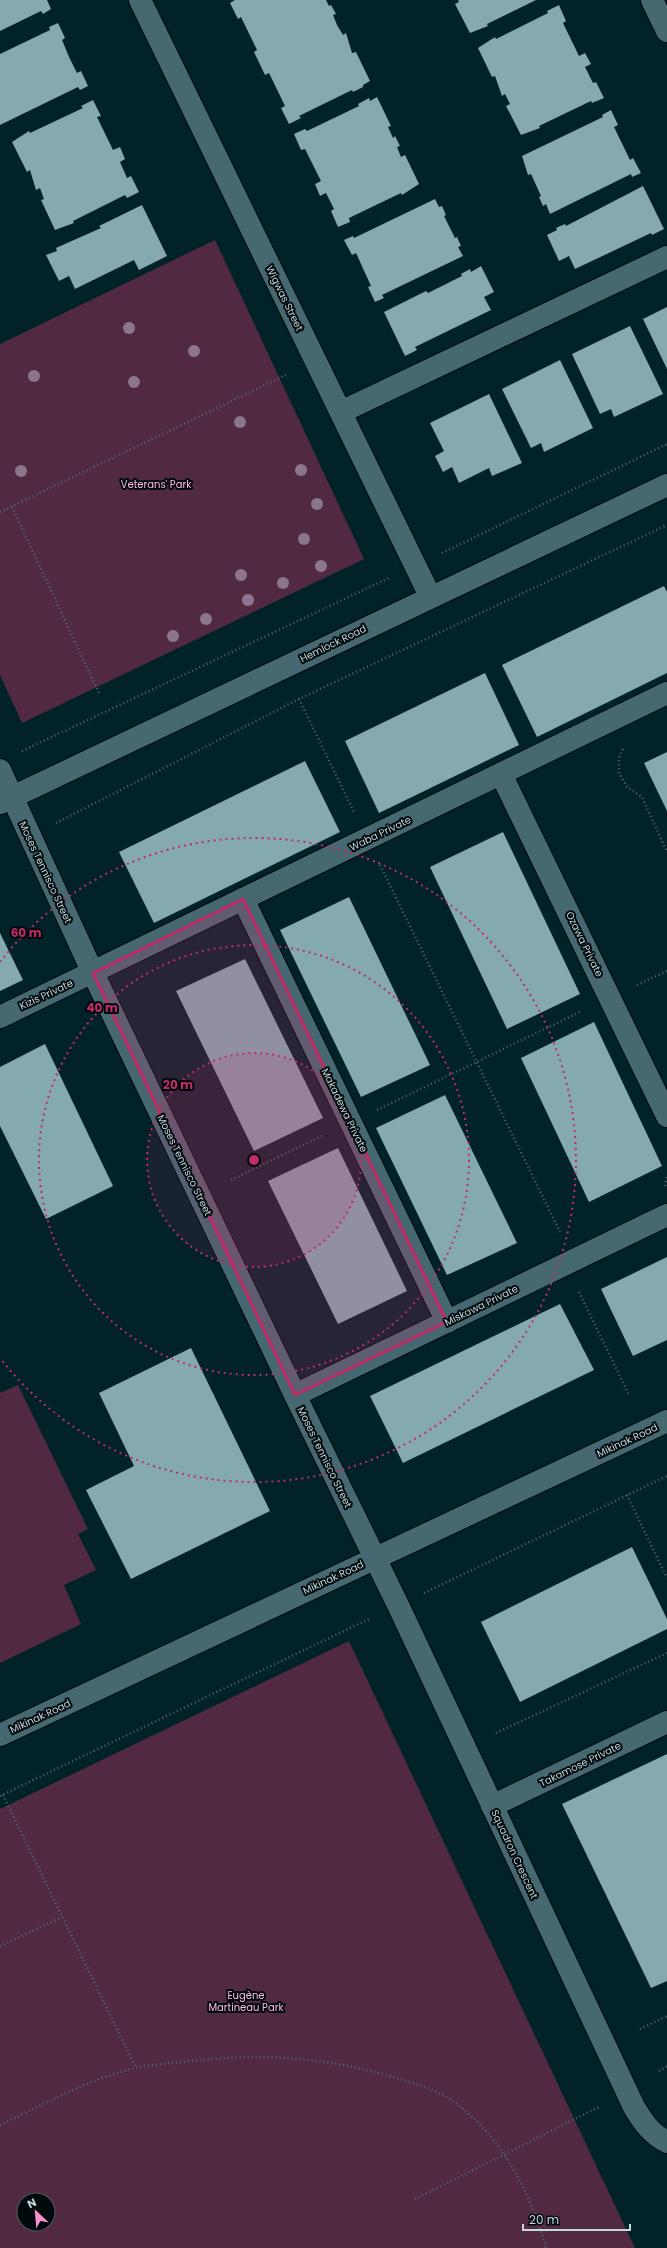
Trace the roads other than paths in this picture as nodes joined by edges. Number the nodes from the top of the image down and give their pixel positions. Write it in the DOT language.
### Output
graph roads {
  1 [pos="140,0"];
  2 [pos="652,0"];
  3 [pos="667,31"];
  4 [pos="667,257"];
  5 [pos="341,412"];
  6 [pos="667,485"];
  7 [pos="430,596"];
  8 [pos="667,693"];
  9 [pos="0,770"];
  10 [pos="501,774"];
  11 [pos="6,800"];
  12 [pos="243,899"];
  13 [pos="93,972"];
  14 [pos="0,1017"];
  15 [pos="667,1116"];
  16 [pos="667,1215"];
  17 [pos="446,1322"];
  18 [pos="294,1396"];
  19 [pos="667,1421"];
  20 [pos="375,1558"];
  21 [pos="667,1722"];
  22 [pos="0,1735"];
  23 [pos="492,1806"];
  24 [pos="667,2142"];
  1 -- 5 [label="street, Wigwas Street"];
  2 -- 3 [label="street"];
  4 -- 5 [label="street"];
  5 -- 7 [label="street, Wigwas Street"];
  6 -- 7 [label="street, Hemlock Road"];
  7 -- 11 [label="street, Hemlock Road"];
  8 -- 10 [label="street, Waba Private"];
  9 -- 11 [label="street, Moses Tennisco Street"];
  10 -- 12 [label="street, Waba Private"];
  10 -- 15 [label="street, Ozawa Private"];
  11 -- 13 [label="street, Moses Tennisco Street"];
  12 -- 13 [label="street, Waba Private"];
  12 -- 17 [label="street, Makadewa Private"];
  13 -- 14 [label="street, Kizis Private"];
  13 -- 18 [label="street, Moses Tennisco Street"];
  16 -- 17 [label="street, Miskawa Private"];
  17 -- 18 [label="street, Miskawa Private"];
  18 -- 20 [label="street, Moses Tennisco Street"];
  19 -- 20 [label="street, Mikinak Road"];
  20 -- 22 [label="street, Mikinak Road"];
  20 -- 23 [label="street, Squadron Crescent"];
  21 -- 23 [label="street, Takamose Private"];
  23 -- 24 [label="street, Squadron Crescent"];
}
